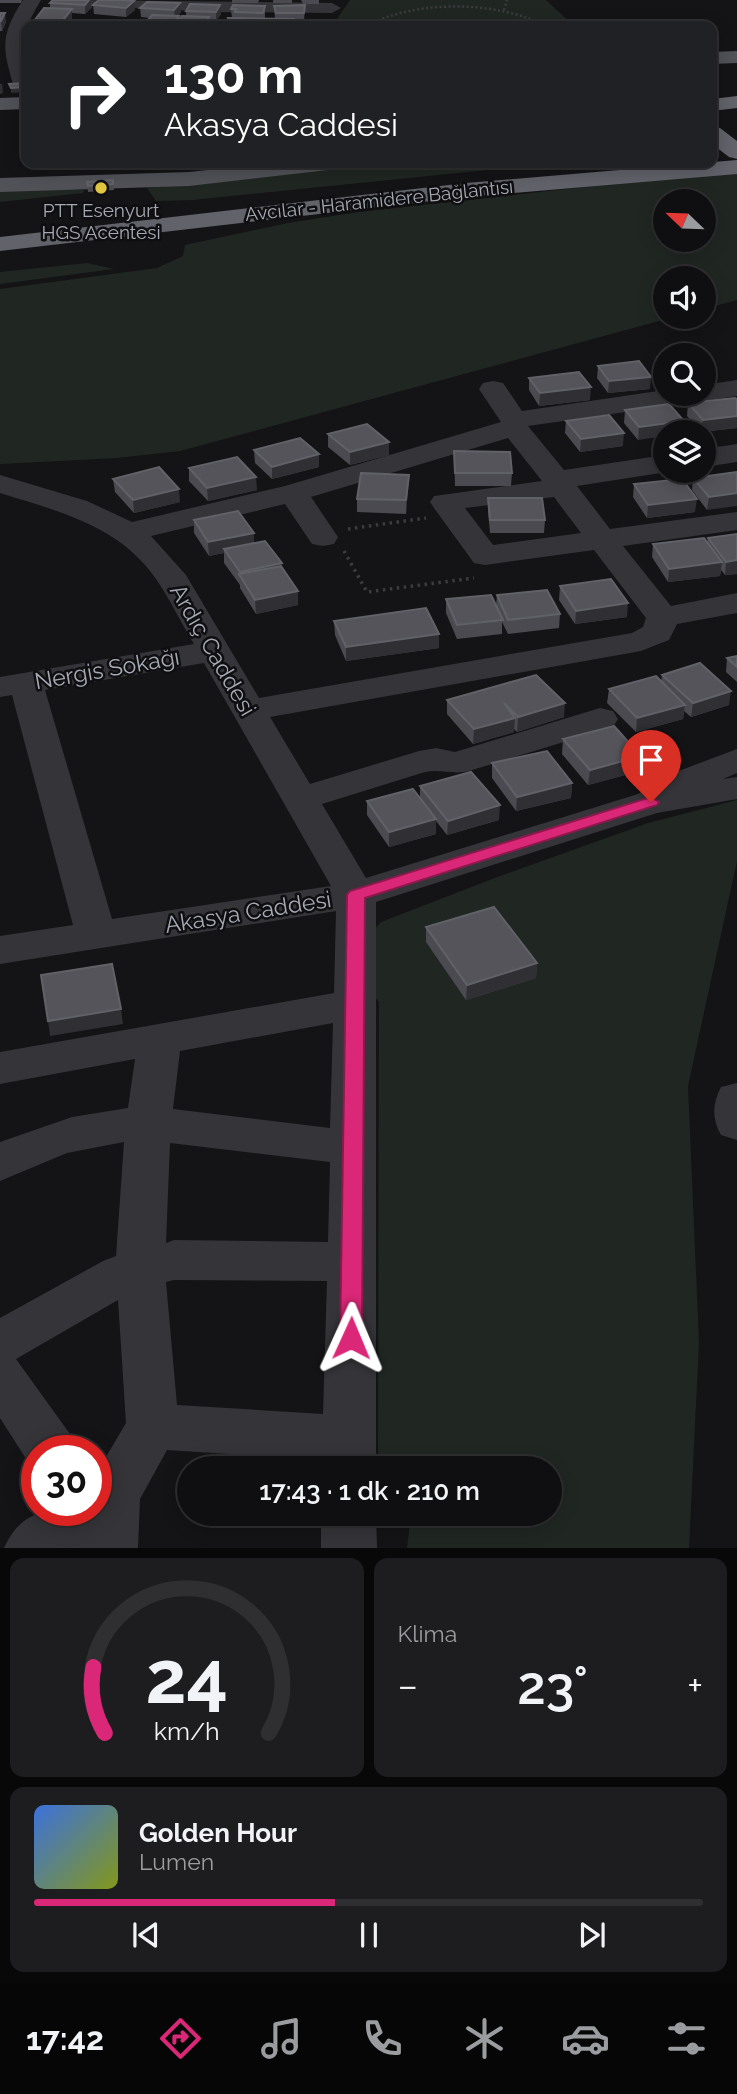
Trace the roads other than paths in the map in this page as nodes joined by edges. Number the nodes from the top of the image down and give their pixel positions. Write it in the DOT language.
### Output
graph roads {
  1 [pos="32,0"];
  2 [pos="85,0"];
  3 [pos="334,4"];
  4 [pos="326,21"];
  5 [pos="5,36"];
  6 [pos="737,57"];
  7 [pos="717,58"];
  8 [pos="20,76"];
  9 [pos="737,102"];
  10 [pos="0,104"];
  11 [pos="717,117"];
  12 [pos="737,139"];
  13 [pos="737,154"];
  14 [pos="717,161"];
  15 [pos="717,164"];
  16 [pos="737,167"];
  17 [pos="27,168"];
  18 [pos="228,168"];
  19 [pos="285,168"];
  20 [pos="579,168"];
  21 [pos="666,168"];
  22 [pos="3,177"];
  23 [pos="11,235"];
  24 [pos="737,388"];
  25 [pos="493,389"];
  26 [pos="716,391"];
  27 [pos="653,401"];
  28 [pos="514,424"];
  29 [pos="737,453"];
  30 [pos="716,456"];
  31 [pos="653,466"];
  32 [pos="561,483"];
  33 [pos="3,491"];
  34 [pos="293,493"];
  35 [pos="737,521"];
  36 [pos="127,532"];
  37 [pos="337,537"];
  38 [pos="603,541"];
  39 [pos="737,603"];
  40 [pos="663,617"];
  41 [pos="214,651"];
  42 [pos="13,685"];
  43 [pos="248,710"];
  44 [pos="600,719"];
  45 [pos="676,760"];
  46 [pos="735,767"];
  47 [pos="300,799"];
  48 [pos="356,895"];
  49 [pos="96,935"];
  50 [pos="0,950"];
  51 [pos="354,1004"];
  52 [pos="160,1038"];
  53 [pos="0,1068"];
  54 [pos="737,1099"];
  55 [pos="737,1123"];
  56 [pos="148,1124"];
  57 [pos="353,1148"];
  58 [pos="0,1163"];
  59 [pos="352,1262"];
  60 [pos="140,1270"];
  61 [pos="0,1343"];
  62 [pos="0,1375"];
  63 [pos="153,1426"];
  64 [pos="40,1435"];
  65 [pos="350,1454"];
  66 [pos="112,1492"];
  67 [pos="72,1526"];
  68 [pos="349,1526"];
  69 [pos="32,1548"];
  70 [pos="349,1548"];
  1 -- 5 [label="street"];
  2 -- 3 [label="street"];
  3 -- 4 [label="street"];
  5 -- 8 [label="street"];
  6 -- 7 [label="main road"];
  8 -- 10 [label="main road"];
  9 -- 11 [label="highway"];
  11 -- 12 [label="highway"];
  11 -- 13 [label="highway"];
  13 -- 14 [label="highway, Avcılar - Haramidere Bağlantısı"];
  15 -- 16 [label="highway, Avcılar - Haramidere Bağlantısı"];
  17 -- 22 [label="main road"];
  18 -- 22 [label="main road"];
  19 -- 22 [label="main road"];
  20 -- 23 [label="highway, Avcılar - Haramidere Bağlantısı"];
  21 -- 23 [label="highway, Avcılar - Haramidere Bağlantısı"];
  24 -- 26 [label="street"];
  25 -- 28 [label="street"];
  27 -- 28 [label="street"];
  28 -- 32 [label="street"];
  28 -- 34 [label="street"];
  29 -- 30 [label="street"];
  31 -- 32 [label="street"];
  32 -- 38 [label="street"];
  32 -- 38 [label="street"];
  33 -- 36 [label="street, Ardıç Caddesi"];
  34 -- 36 [label="street"];
  34 -- 37 [label="street"];
  35 -- 38 [label="street"];
  36 -- 41 [label="street, Ardıç Caddesi"];
  38 -- 40 [label="street"];
  39 -- 40 [label="street"];
  40 -- 43 [label="street"];
  41 -- 42 [label="street, Nergis Sokağı"];
  41 -- 43 [label="street, Ardıç Caddesi"];
  42 -- 49 [label="street"];
  43 -- 47 [label="street, Ardıç Caddesi"];
  44 -- 47 [label="street"];
  45 -- 46 [label="street"];
  46 -- 48 [label="street, Akasya Caddesi"];
  47 -- 48 [label="street, Ardıç Caddesi"];
  48 -- 49 [label="street, Akasya Caddesi"];
  48 -- 51 [label="street"];
  49 -- 50 [label="street, Akasya Caddesi"];
  51 -- 52 [label="street"];
  51 -- 57 [label="street"];
  52 -- 53 [label="street"];
  52 -- 56 [label="street"];
  54 -- 55 [label="street"];
  56 -- 57 [label="street"];
  56 -- 58 [label="street"];
  56 -- 60 [label="street"];
  57 -- 59 [label="street"];
  59 -- 60 [label="street"];
  59 -- 65 [label="street"];
  60 -- 61 [label="street"];
  60 -- 63 [label="street"];
  62 -- 64 [label="street"];
  63 -- 65 [label="street"];
  63 -- 66 [label="street"];
  67 -- 69 [label="street"];
  68 -- 70 [label="street"];
}
